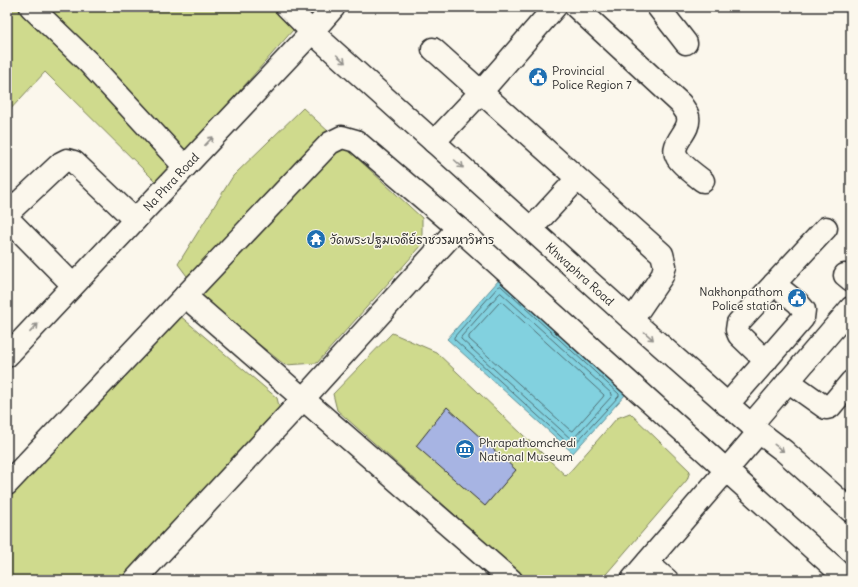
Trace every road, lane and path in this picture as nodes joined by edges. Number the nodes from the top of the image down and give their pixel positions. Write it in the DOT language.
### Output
graph roads {
  1 [pos="32,7"];
  2 [pos="287,7"];
  3 [pos="334,7"];
  4 [pos="555,7"];
  5 [pos="576,7"];
  6 [pos="658,7"];
  7 [pos="312,32"];
  8 [pos="686,43"];
  9 [pos="433,49"];
  10 [pos="481,92"];
  11 [pos="434,142"];
  12 [pos="185,167"];
  13 [pos="577,179"];
  14 [pos="703,181"];
  15 [pos="8,216"];
  16 [pos="135,220"];
  17 [pos="458,228"];
  18 [pos="826,228"];
  19 [pos="531,229"];
  20 [pos="774,284"];
  21 [pos="74,285"];
  22 [pos="186,296"];
  23 [pos="851,308"];
  24 [pos="632,320"];
  25 [pos="7,356"];
  26 [pos="766,361"];
  27 [pos="788,381"];
  28 [pos="851,382"];
  29 [pos="304,398"];
  30 [pos="727,405"];
  31 [pos="755,429"];
  32 [pos="726,471"];
  33 [pos="7,484"];
  34 [pos="851,511"];
  35 [pos="647,562"];
  36 [pos="136,580"];
  37 [pos="511,580"];
  38 [pos="632,580"];
  39 [pos="667,580"];
  40 [pos="848,580"];
  1 -- 12 [label="main road"];
  2 -- 7 [label="main road, Khwaphra Road"];
  3 -- 7 [label="main road, Na Phra Road"];
  4 -- 10 [label="main road"];
  5 -- 14 [label="main road"];
  6 -- 8 [label="main road"];
  7 -- 11 [label="main road, Khwaphra Road, one-way"];
  12 -- 7 [label="main road, Na Phra Road, one-way"];
  9 -- 10 [label="main road"];
  10 -- 11 [label="main road"];
  10 -- 13 [label="main road"];
  11 -- 19 [label="main road, Khwaphra Road, one-way"];
  12 -- 16 [label="main road, Na Phra Road"];
  13 -- 19 [label="main road"];
  13 -- 24 [label="main road"];
  15 -- 16 [label="main road"];
  15 -- 21 [label="main road"];
  16 -- 21 [label="main road, Na Phra Road"];
  17 -- 22 [label="main road"];
  17 -- 29 [label="main road"];
  17 -- 32 [label="main road"];
  18 -- 20 [label="main road"];
  19 -- 24 [label="main road, Khwaphra Road"];
  20 -- 26 [label="main road"];
  20 -- 26 [label="main road"];
  25 -- 21 [label="main road, Na Phra Road, one-way"];
  22 -- 29 [label="main road"];
  22 -- 33 [label="main road"];
  23 -- 27 [label="main road"];
  24 -- 30 [label="main road, Khwaphra Road, one-way"];
  26 -- 30 [label="main road"];
  27 -- 28 [label="main road"];
  27 -- 31 [label="main road"];
  29 -- 36 [label="main road"];
  29 -- 37 [label="main road"];
  30 -- 31 [label="main road, Khwaphra Road"];
  31 -- 32 [label="main road"];
  31 -- 34 [label="main road, Khwaphra Road, one-way"];
  32 -- 35 [label="main road"];
  32 -- 40 [label="main road"];
  35 -- 38 [label="main road"];
  35 -- 39 [label="main road"];
}
